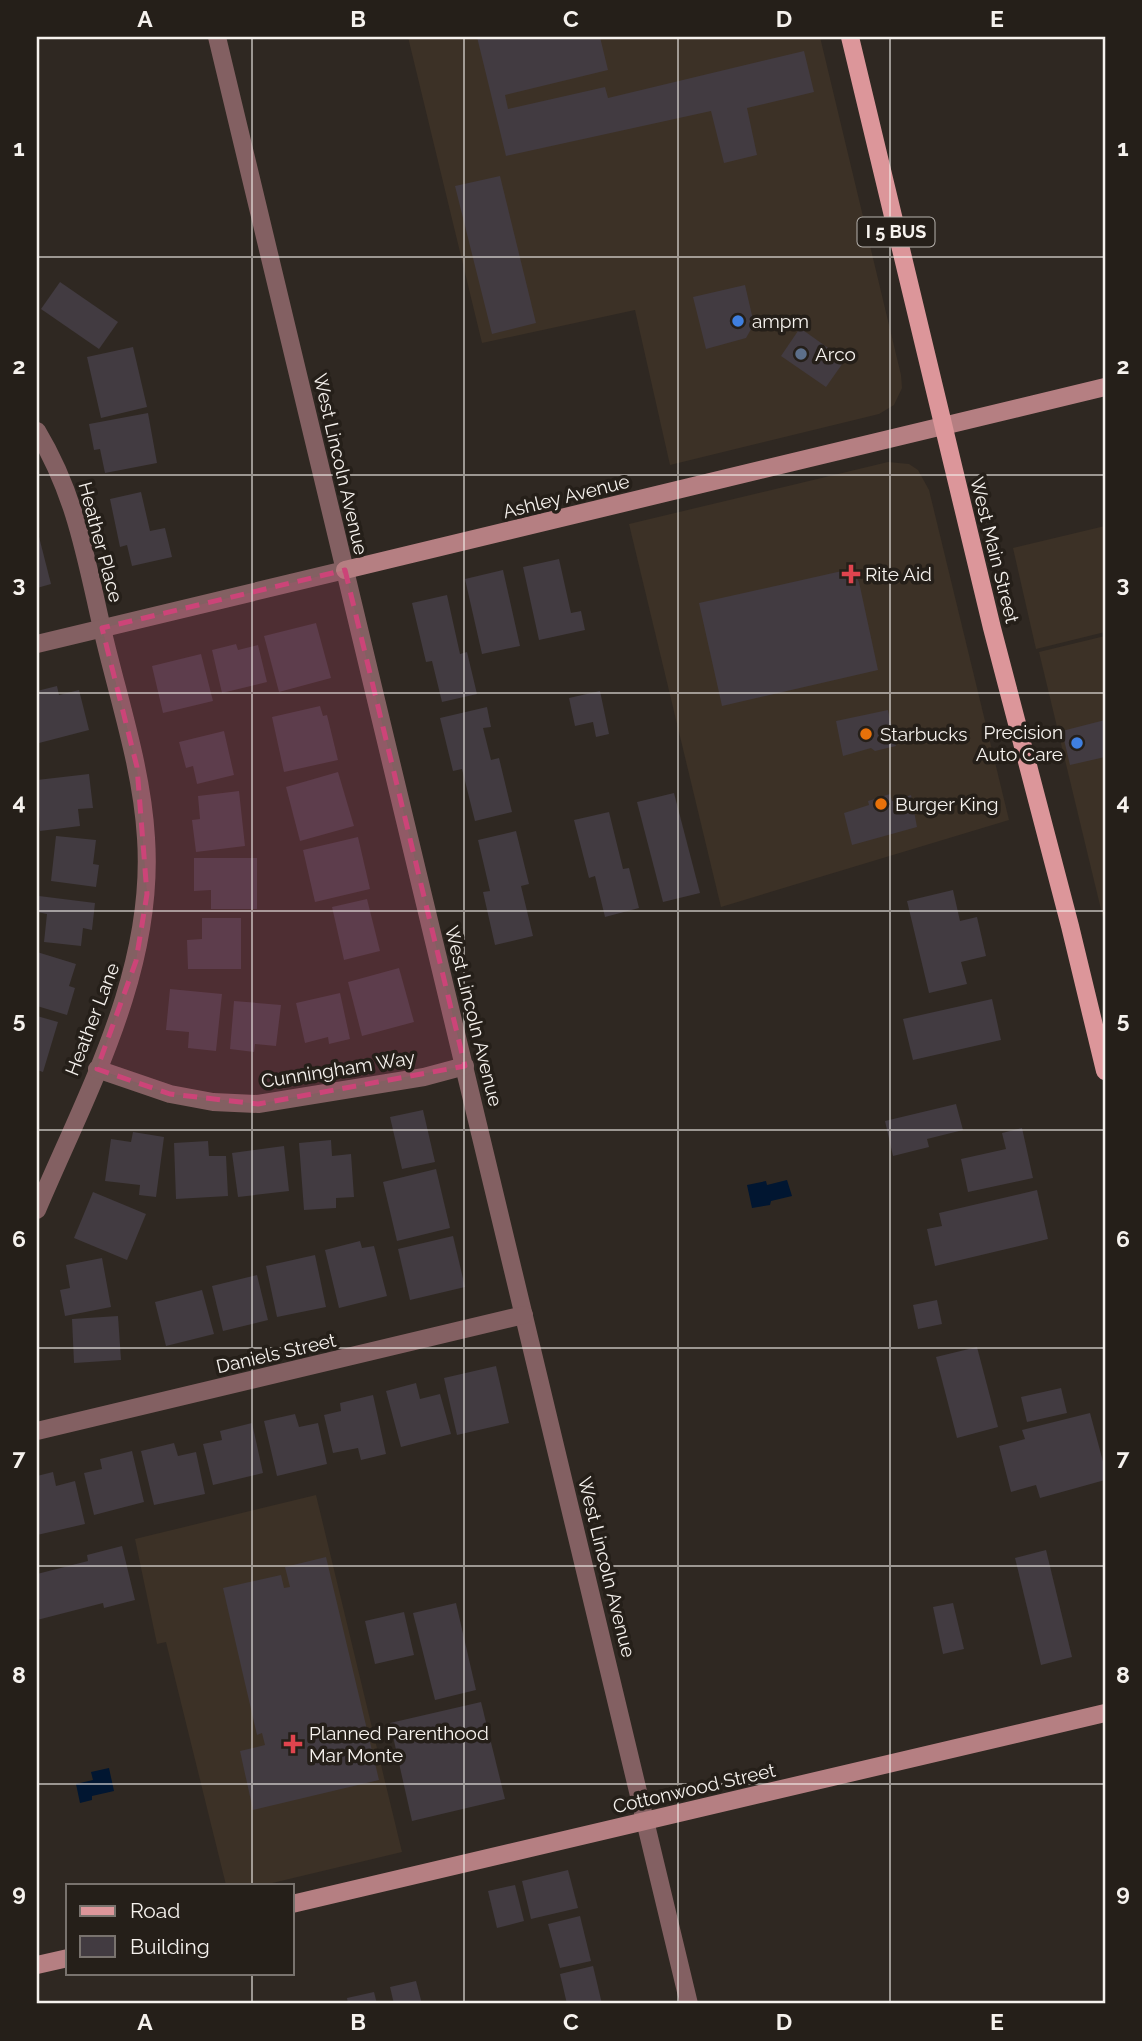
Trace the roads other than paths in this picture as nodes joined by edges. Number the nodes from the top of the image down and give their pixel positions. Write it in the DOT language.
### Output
graph roads {
  1 [pos="217,37"];
  2 [pos="850,37"];
  3 [pos="1105,387"];
  4 [pos="943,427"];
  5 [pos="37,431"];
  6 [pos="345,570"];
  7 [pos="102,628"];
  8 [pos="37,644"];
  9 [pos="465,1066"];
  10 [pos="97,1069"];
  11 [pos="1105,1072"];
  12 [pos="37,1210"];
  13 [pos="524,1315"];
  14 [pos="38,1427"];
  15 [pos="1105,1713"];
  16 [pos="646,1821"];
  17 [pos="294,1905"];
  18 [pos="66,1958"];
  19 [pos="37,1965"];
  20 [pos="689,2004"];
  1 -- 6 [label="street, West Lincoln Avenue"];
  2 -- 4 [label="main road, West Main Street / I 5 BUS"];
  3 -- 4 [label="street, Ashley Avenue"];
  4 -- 6 [label="street, Ashley Avenue"];
  4 -- 11 [label="main road, West Main Street / I 5 BUS"];
  5 -- 7 [label="street, Heather Place"];
  6 -- 7 [label="street, Ashley Avenue"];
  6 -- 9 [label="street, West Lincoln Avenue"];
  7 -- 8 [label="street, Ashley Avenue"];
  7 -- 10 [label="street, Heather Lane"];
  9 -- 10 [label="street, Cunningham Way"];
  9 -- 13 [label="street, West Lincoln Avenue"];
  10 -- 12 [label="street, Heather Lane"];
  13 -- 14 [label="street, Daniels Street"];
  13 -- 16 [label="street, West Lincoln Avenue"];
  15 -- 16 [label="street, Cottonwood Street"];
  16 -- 17 [label="street, Cottonwood Street"];
  16 -- 20 [label="street, West Lincoln Avenue"];
  18 -- 19 [label="street"];
}
